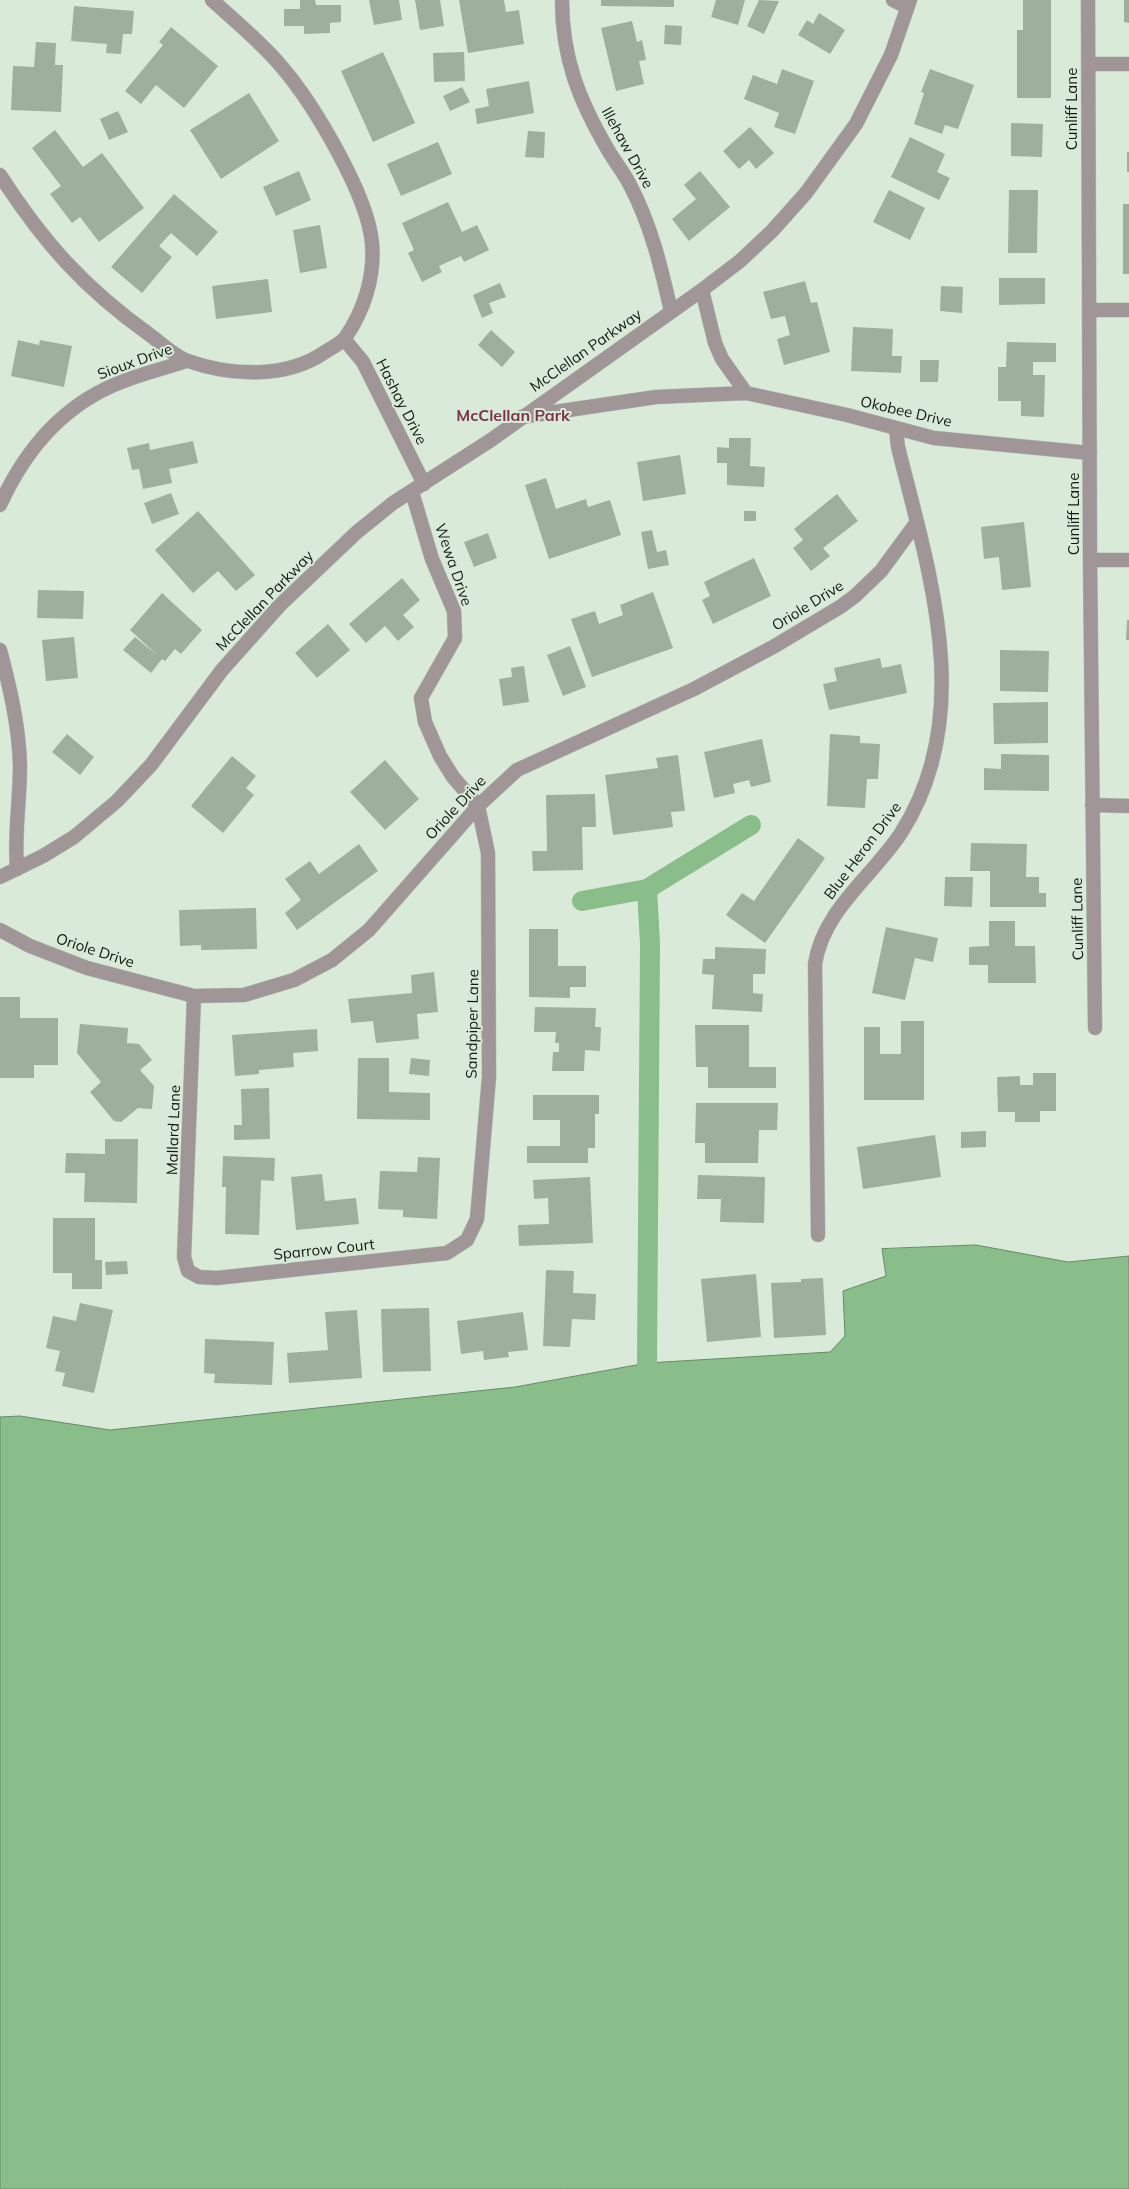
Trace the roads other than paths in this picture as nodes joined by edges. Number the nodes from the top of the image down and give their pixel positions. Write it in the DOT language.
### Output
graph roads {
  1 [pos="212,0"];
  2 [pos="562,0"];
  3 [pos="892,0"];
  4 [pos="1088,0"];
  5 [pos="909,4"];
  6 [pos="1088,64"];
  7 [pos="1129,64"];
  8 [pos="0,175"];
  9 [pos="702,290"];
  10 [pos="1090,310"];
  11 [pos="1129,310"];
  12 [pos="671,311"];
  13 [pos="344,339"];
  14 [pos="186,361"];
  15 [pos="746,393"];
  16 [pos="520,418"];
  17 [pos="896,429"];
  18 [pos="1090,453"];
  19 [pos="424,484"];
  20 [pos="412,492"];
  21 [pos="0,505"];
  22 [pos="917,522"];
  23 [pos="1090,560"];
  24 [pos="1129,560"];
  25 [pos="0,650"];
  26 [pos="1092,805"];
  27 [pos="478,806"];
  28 [pos="1129,806"];
  29 [pos="17,869"];
  30 [pos="0,877"];
  31 [pos="0,930"];
  32 [pos="194,996"];
  33 [pos="1095,1028"];
  34 [pos="818,1235"];
  35 [pos="467,1240"];
  36 [pos="186,1265"];
  1 -- 13 [label="street"];
  2 -- 12 [label="street, Illehaw Drive"];
  3 -- 5 [label="street"];
  4 -- 6 [label="street, Cunliff Lane"];
  5 -- 9 [label="street, McClellan Parkway"];
  6 -- 7 [label="street"];
  6 -- 10 [label="street, Cunliff Lane"];
  8 -- 14 [label="street"];
  9 -- 12 [label="street, McClellan Parkway"];
  9 -- 15 [label="street"];
  10 -- 11 [label="street"];
  10 -- 18 [label="street, Cunliff Lane"];
  12 -- 16 [label="street, McClellan Parkway"];
  13 -- 14 [label="street"];
  13 -- 19 [label="street, Hashay Drive"];
  14 -- 21 [label="street, Sioux Drive"];
  15 -- 16 [label="street, Okobee Drive"];
  15 -- 17 [label="street, Okobee Drive"];
  16 -- 19 [label="street, McClellan Parkway"];
  17 -- 18 [label="street, Okobee Drive"];
  17 -- 22 [label="street, Blue Heron Drive"];
  18 -- 23 [label="street, Cunliff Lane"];
  19 -- 20 [label="street, McClellan Parkway"];
  20 -- 27 [label="street, Wewa Drive"];
  20 -- 29 [label="street, McClellan Parkway"];
  22 -- 27 [label="street, Oriole Drive"];
  22 -- 34 [label="street, Blue Heron Drive"];
  23 -- 24 [label="street"];
  23 -- 26 [label="street, Cunliff Lane"];
  25 -- 29 [label="street"];
  26 -- 28 [label="street"];
  26 -- 33 [label="street, Cunliff Lane"];
  27 -- 32 [label="street, Oriole Drive"];
  27 -- 35 [label="street, Sandpiper Lane"];
  29 -- 30 [label="street, McClellan Parkway"];
  31 -- 32 [label="street, Oriole Drive"];
  32 -- 36 [label="street, Mallard Lane"];
  35 -- 36 [label="street, Sparrow Court"];
}
